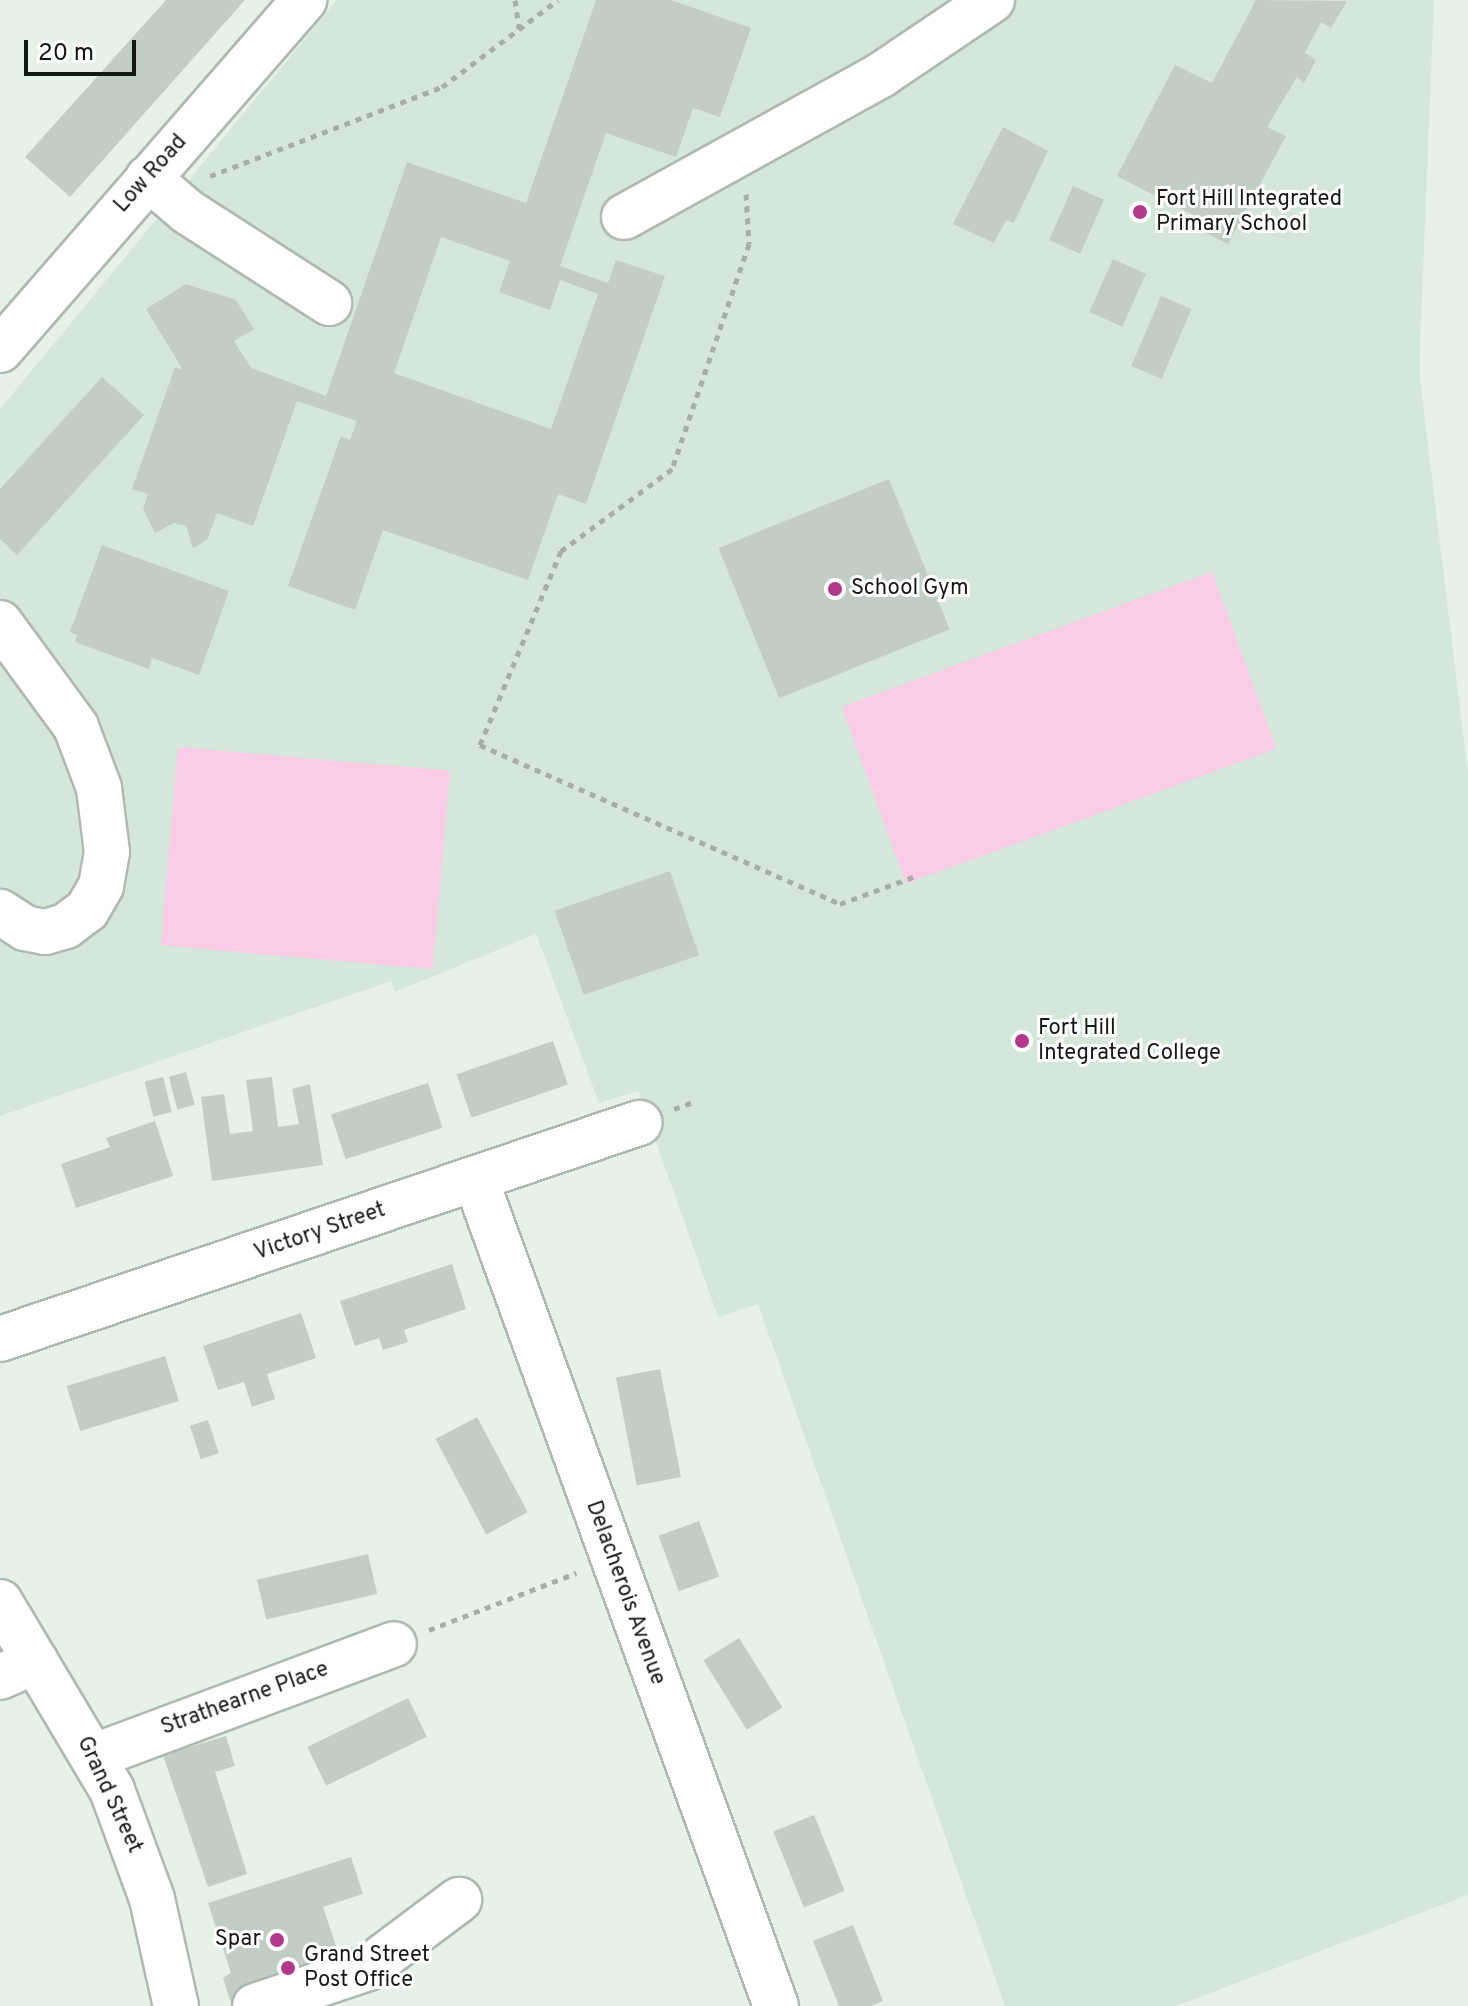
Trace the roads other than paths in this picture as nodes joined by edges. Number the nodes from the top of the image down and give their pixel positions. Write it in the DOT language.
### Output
graph roads {
  1 [pos="304,0"];
  2 [pos="992,0"];
  3 [pos="159,166"];
  4 [pos="624,217"];
  5 [pos="329,303"];
  6 [pos="0,350"];
  7 [pos="0,623"];
  8 [pos="0,912"];
  9 [pos="639,1123"];
  10 [pos="476,1180"];
  11 [pos="0,1339"];
  12 [pos="0,1602"];
  13 [pos="410,1637"];
  14 [pos="18,1669"];
  15 [pos="95,1756"];
  16 [pos="459,1900"];
  17 [pos="176,2006"];
  18 [pos="255,2006"];
  19 [pos="776,2006"];
  1 -- 3 [label="street, Low Road"];
  2 -- 4 [label="street"];
  3 -- 5 [label="street"];
  3 -- 6 [label="street, Low Road"];
  7 -- 8 [label="street"];
  9 -- 10 [label="street, Victory Street"];
  10 -- 11 [label="street, Victory Street"];
  10 -- 19 [label="street, Delacherois Avenue"];
  12 -- 14 [label="street, Grand Street"];
  13 -- 15 [label="street, Strathearne Place"];
  14 -- 15 [label="street, Grand Street"];
  15 -- 17 [label="street, Grand Street"];
  16 -- 18 [label="street"];
}
